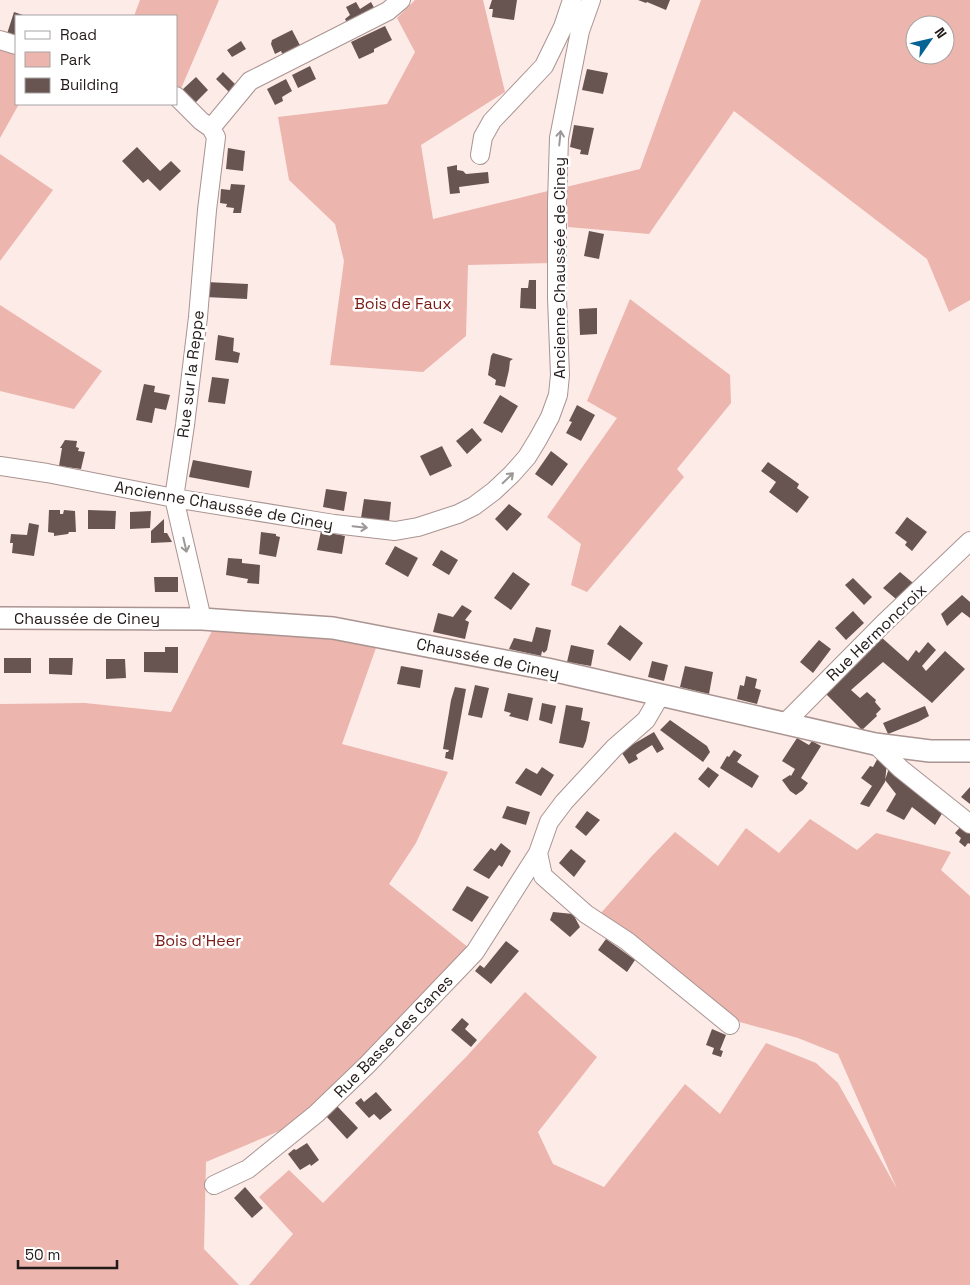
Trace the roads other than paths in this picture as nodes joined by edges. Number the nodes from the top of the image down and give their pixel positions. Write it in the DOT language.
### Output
graph roads {
  1 [pos="401,0"];
  2 [pos="572,0"];
  3 [pos="591,0"];
  4 [pos="0,40"];
  5 [pos="15,45"];
  6 [pos="178,98"];
  7 [pos="211,128"];
  8 [pos="480,155"];
  9 [pos="0,466"];
  10 [pos="174,498"];
  11 [pos="970,541"];
  12 [pos="0,618"];
  13 [pos="202,619"];
  14 [pos="660,696"];
  15 [pos="784,724"];
  16 [pos="875,744"];
  17 [pos="970,751"];
  18 [pos="970,824"];
  19 [pos="538,853"];
  20 [pos="730,1025"];
  21 [pos="214,1185"];
  1 -- 7 [label="street"];
  2 -- 8 [label="street"];
  10 -- 3 [label="street, Ancienne Chaussée de Ciney, one-way"];
  4 -- 5 [label="street"];
  6 -- 7 [label="street"];
  7 -- 10 [label="street, Rue sur la Reppe"];
  9 -- 10 [label="street, Ancienne Chaussée de Ciney"];
  10 -- 13 [label="street, Rue sur la Reppe, one-way"];
  11 -- 15 [label="street, Rue Hermoncroix"];
  12 -- 13 [label="main road, Chaussée de Ciney"];
  13 -- 14 [label="main road, Chaussée de Ciney"];
  14 -- 15 [label="main road, Chaussée de Ciney"];
  14 -- 19 [label="street, Rue Basse des Canes"];
  15 -- 16 [label="main road, Chaussée de Ciney"];
  16 -- 17 [label="main road, Chaussée de Ciney"];
  16 -- 18 [label="street"];
  19 -- 20 [label="street"];
  19 -- 21 [label="street, Rue Basse des Canes"];
}
